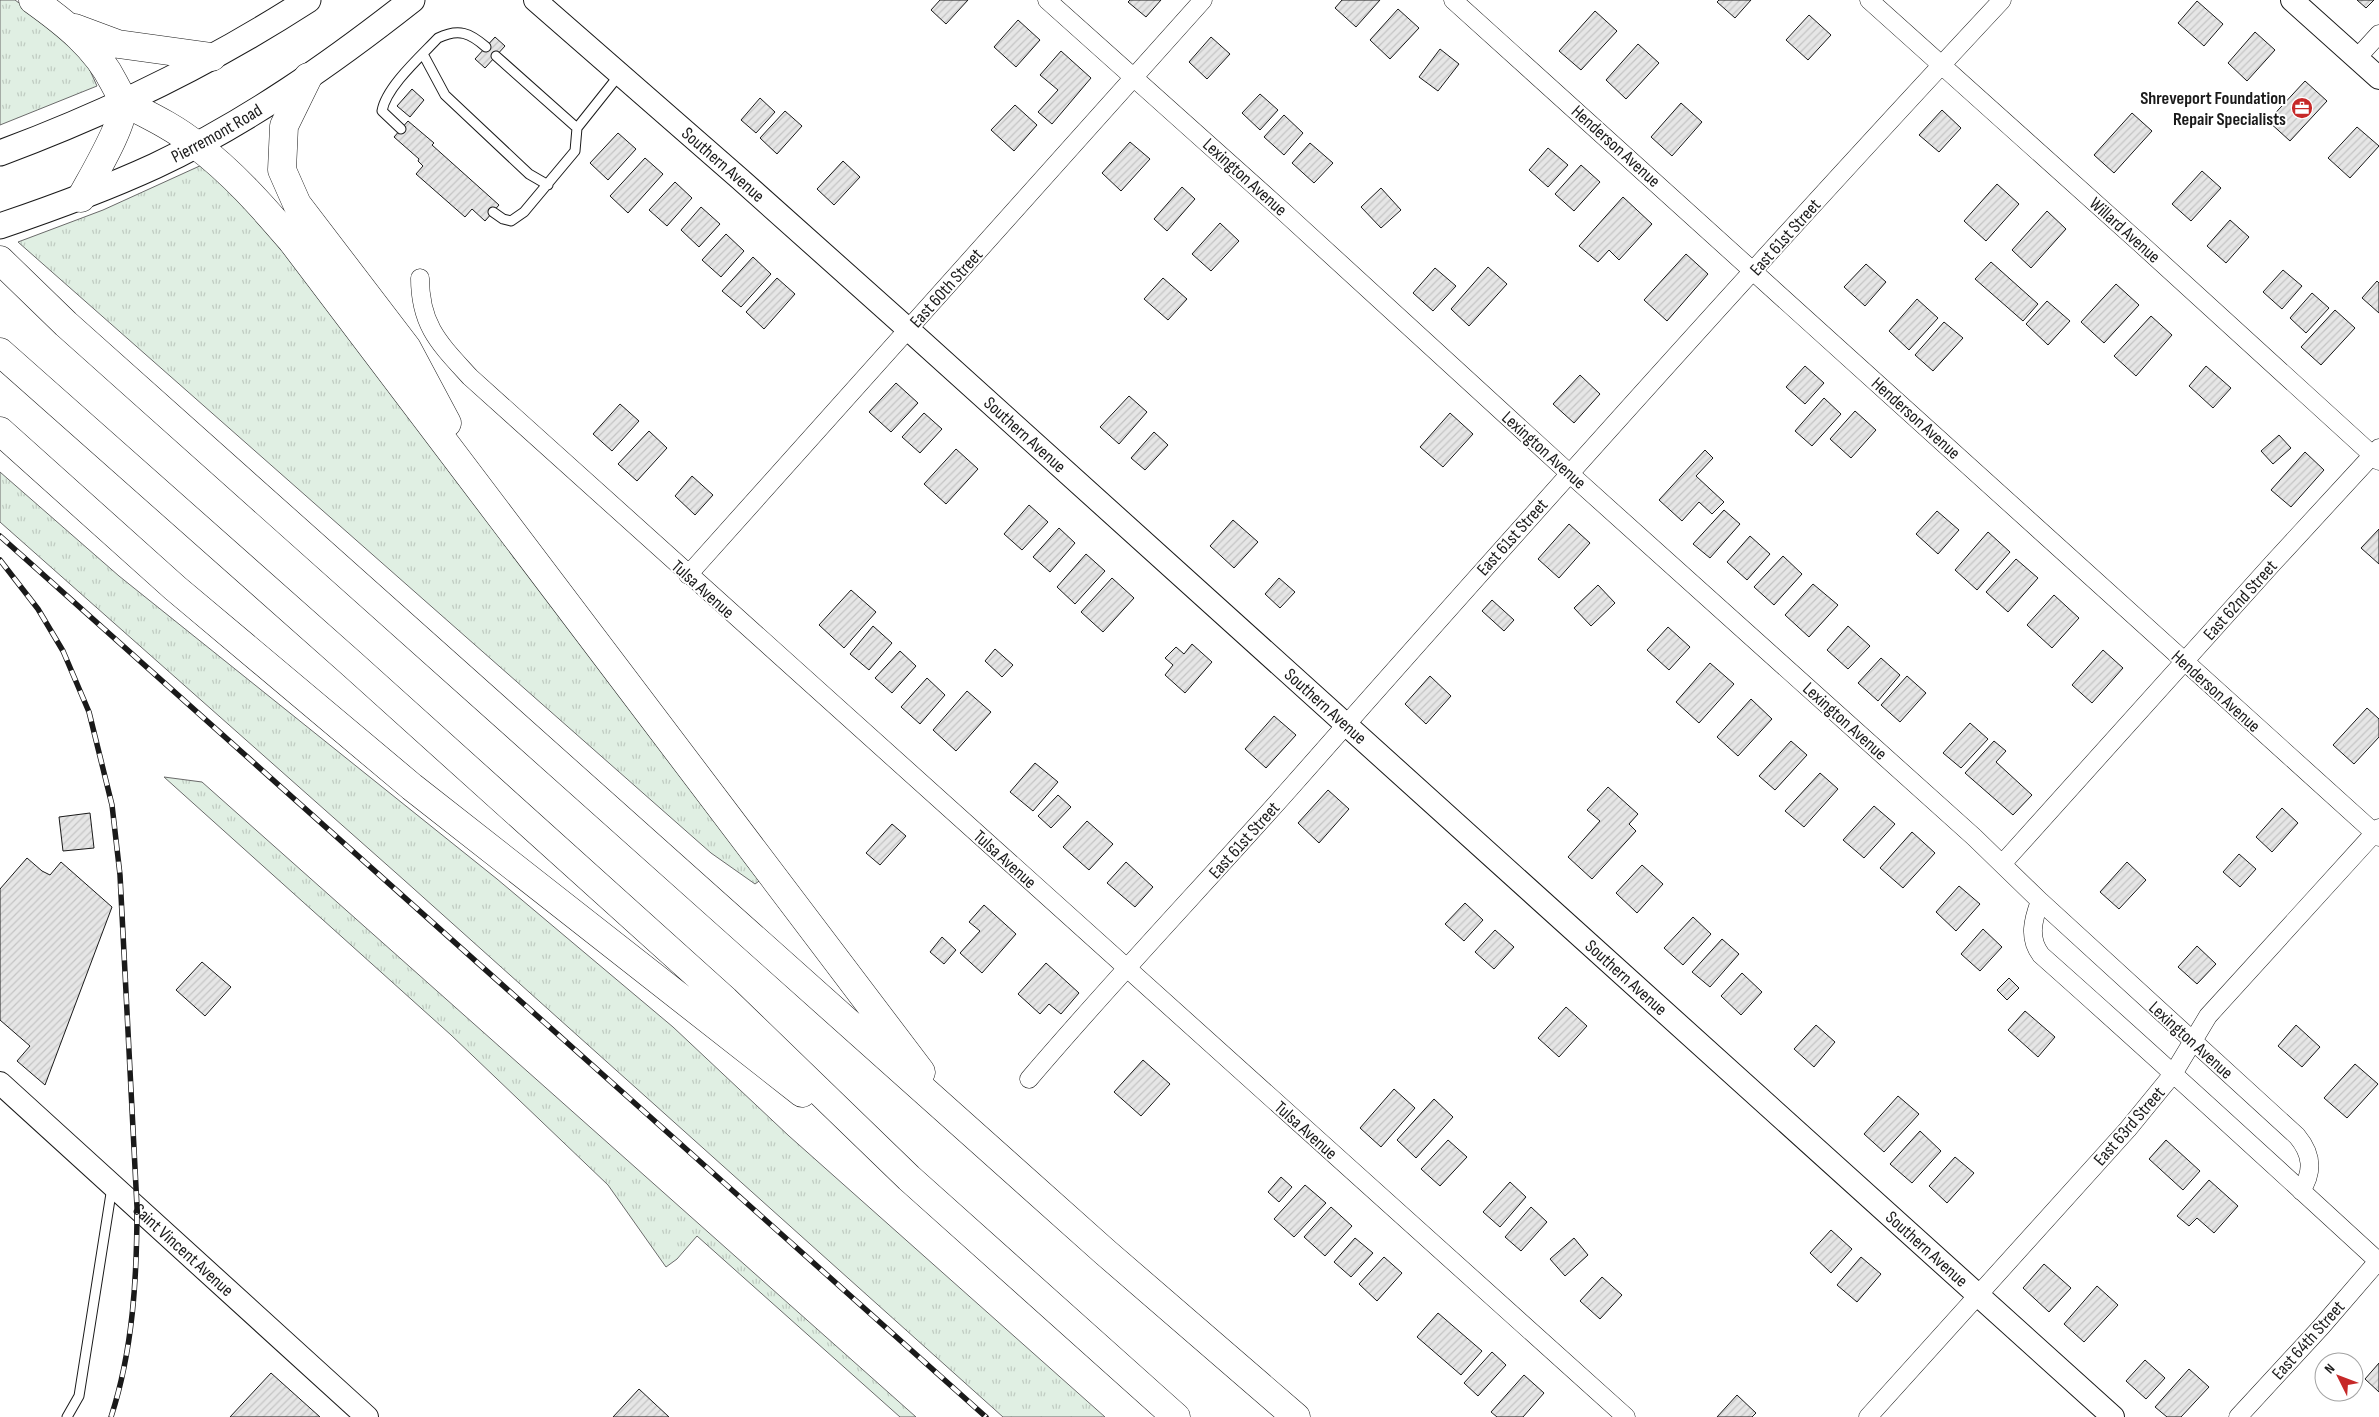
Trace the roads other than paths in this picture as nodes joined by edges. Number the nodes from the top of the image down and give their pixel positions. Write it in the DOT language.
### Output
graph roads {
  1 [pos="33,0"];
  2 [pos="308,0"];
  3 [pos="412,0"];
  4 [pos="535,0"];
  5 [pos="1048,0"];
  6 [pos="1203,0"];
  7 [pos="1453,0"];
  8 [pos="1869,0"];
  9 [pos="2002,0"];
  10 [pos="2292,0"];
  11 [pos="68,25"];
  12 [pos="2379,34"];
  13 [pos="486,47"];
  14 [pos="423,54"];
  15 [pos="496,56"];
  16 [pos="212,57"];
  17 [pos="2357,58"];
  18 [pos="1942,64"];
  19 [pos="620,74"];
  20 [pos="308,77"];
  21 [pos="1135,78"];
  22 [pos="2379,78"];
  23 [pos="123,102"];
  24 [pos="577,128"];
  25 [pos="401,129"];
  26 [pos="197,145"];
  27 [pos="0,153"];
  28 [pos="548,185"];
  29 [pos="81,198"];
  30 [pos="493,212"];
  31 [pos="0,226"];
  32 [pos="3,263"];
  33 [pos="1754,271"];
  34 [pos="420,278"];
  35 [pos="909,330"];
  36 [pos="0,352"];
  37 [pos="0,431"];
  38 [pos="2377,455"];
  39 [pos="1569,473"];
  40 [pos="488,502"];
  41 [pos="688,575"];
  42 [pos="2184,662"];
  43 [pos="1346,724"];
  44 [pos="2378,833"];
  45 [pos="2002,864"];
  46 [pos="2040,901"];
  47 [pos="1126,968"];
  48 [pos="2192,1041"];
  49 [pos="2173,1074"];
  50 [pos="1029,1079"];
  51 [pos="0,1083"];
  52 [pos="960,1122"];
  53 [pos="909,1178"];
  54 [pos="112,1185"];
  55 [pos="2301,1191"];
  56 [pos="2378,1262"];
  57 [pos="1978,1296"];
  58 [pos="66,1417"];
  59 [pos="367,1417"];
  60 [pos="1176,1417"];
  61 [pos="1296,1417"];
  62 [pos="1626,1417"];
  63 [pos="1868,1417"];
  64 [pos="2112,1417"];
  65 [pos="2238,1417"];
  1 -- 11 [label="highway"];
  2 -- 16 [label="main road"];
  3 -- 20 [label="main road, Pierremont Road"];
  4 -- 19 [label="street, Southern Avenue"];
  5 -- 21 [label="street, Lexington Avenue"];
  6 -- 21 [label="street, East 60th Street"];
  7 -- 33 [label="street, Henderson Avenue"];
  8 -- 18 [label="street, Willard Avenue"];
  9 -- 18 [label="street, East 61st Street"];
  10 -- 17 [label="street"];
  11 -- 16 [label="highway"];
  11 -- 23 [label="highway"];
  12 -- 17 [label="street"];
  13 -- 14 [label="lane"];
  14 -- 25 [label="lane"];
  14 -- 28 [label="lane"];
  15 -- 24 [label="lane"];
  16 -- 23 [label="main road"];
  17 -- 22 [label="street"];
  18 -- 33 [label="street, East 61st Street"];
  18 -- 38 [label="street, Willard Avenue"];
  19 -- 24 [label="lane"];
  19 -- 35 [label="street, Southern Avenue"];
  20 -- 26 [label="main road, Pierremont Road"];
  20 -- 40 [label="highway"];
  21 -- 35 [label="street, East 60th Street"];
  21 -- 39 [label="street, Lexington Avenue"];
  23 -- 26 [label="highway"];
  23 -- 27 [label="main road"];
  23 -- 29 [label="highway"];
  24 -- 28 [label="lane"];
  26 -- 29 [label="main road, Pierremont Road"];
  26 -- 40 [label="highway"];
  28 -- 30 [label="lane"];
  29 -- 31 [label="main road, Pierremont Road"];
  32 -- 52 [label="highway"];
  33 -- 39 [label="street, East 61st Street"];
  33 -- 42 [label="street, Henderson Avenue"];
  34 -- 41 [label="street, Tulsa Avenue"];
  35 -- 41 [label="street, East 60th Street"];
  35 -- 43 [label="street, Southern Avenue"];
  36 -- 53 [label="highway"];
  37 -- 53 [label="highway"];
  38 -- 42 [label="street, East 62nd Street"];
  39 -- 43 [label="street, East 61st Street"];
  39 -- 45 [label="street, Lexington Avenue"];
  40 -- 52 [label="highway"];
  41 -- 47 [label="street, Tulsa Avenue"];
  42 -- 44 [label="street, Henderson Avenue"];
  42 -- 45 [label="street, East 62nd Street"];
  43 -- 47 [label="street, East 61st Street"];
  43 -- 57 [label="street, Southern Avenue"];
  44 -- 48 [label="street, East 63rd Street"];
  45 -- 46 [label="street, Lexington Avenue"];
  46 -- 48 [label="street, Lexington Avenue"];
  46 -- 49 [label="street, Lexington Avenue"];
  47 -- 50 [label="street, East 61st Street"];
  47 -- 62 [label="street, Tulsa Avenue"];
  48 -- 49 [label="street, East 63rd Street"];
  48 -- 55 [label="street, Lexington Avenue"];
  49 -- 55 [label="street, Lexington Avenue"];
  49 -- 57 [label="street, East 63rd Street"];
  51 -- 54 [label="street, Saint Vincent Avenue"];
  52 -- 61 [label="highway"];
  53 -- 60 [label="highway"];
  54 -- 58 [label="lane"];
  54 -- 59 [label="street, Saint Vincent Avenue"];
  55 -- 56 [label="street, Lexington Avenue"];
  56 -- 65 [label="street, East 64th Street"];
  57 -- 63 [label="street, East 63rd Street"];
  57 -- 64 [label="street, Southern Avenue"];
}
